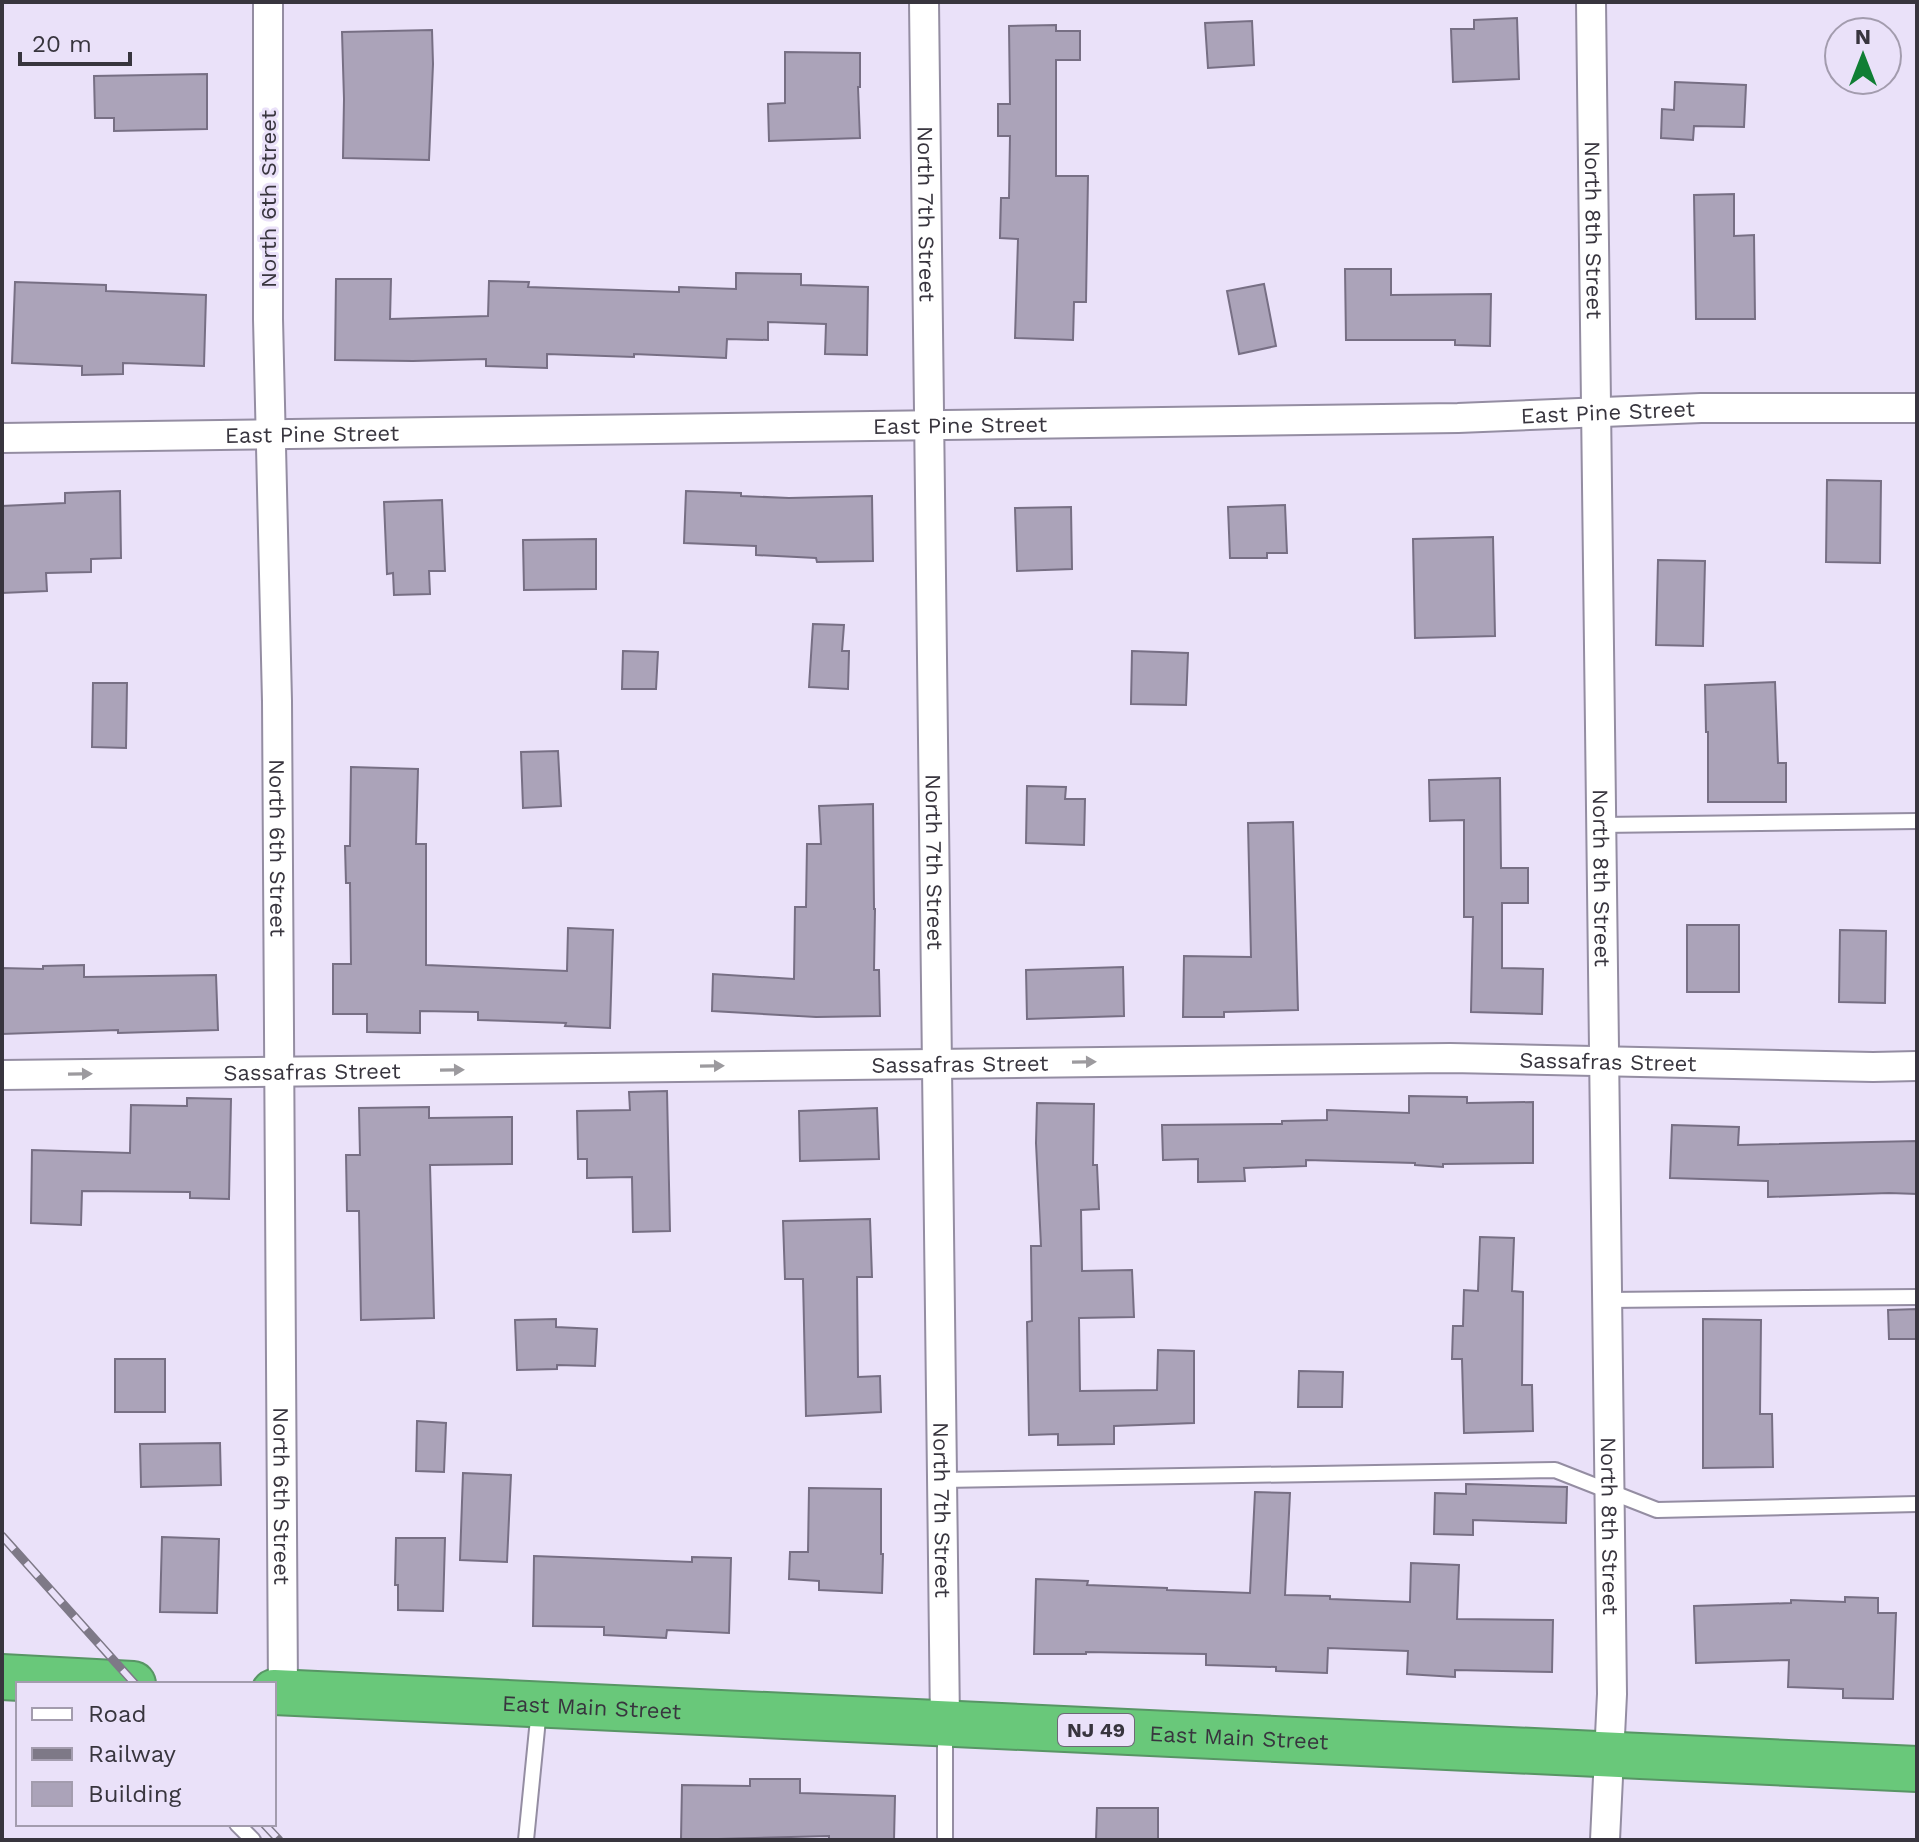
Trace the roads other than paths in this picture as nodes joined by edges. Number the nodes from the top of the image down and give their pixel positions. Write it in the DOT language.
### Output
graph roads {
  1 [pos="268,2"];
  2 [pos="924,2"];
  3 [pos="1591,2"];
  4 [pos="1917,408"];
  5 [pos="1597,412"];
  6 [pos="930,424"];
  7 [pos="271,433"];
  8 [pos="2,438"];
  9 [pos="1917,821"];
  10 [pos="1601,825"];
  11 [pos="1603,1061"];
  12 [pos="938,1064"];
  13 [pos="1917,1066"];
  14 [pos="279,1072"];
  15 [pos="2,1075"];
  16 [pos="1917,1297"];
  17 [pos="1607,1300"];
  18 [pos="942,1480"];
  19 [pos="1610,1491"];
  20 [pos="1917,1504"];
  21 [pos="2,1677"];
  22 [pos="96,1682"];
  23 [pos="279,1692"];
  24 [pos="539,1704"];
  25 [pos="945,1723"];
  26 [pos="1610,1754"];
  27 [pos="1917,1769"];
  28 [pos="526,1840"];
  29 [pos="945,1840"];
  30 [pos="1605,1840"];
  1 -- 7 [label="street, North 6th Street"];
  2 -- 6 [label="street, North 7th Street"];
  3 -- 5 [label="street, North 8th Street"];
  4 -- 5 [label="street, East Pine Street"];
  5 -- 6 [label="street, East Pine Street"];
  5 -- 10 [label="street, North 8th Street"];
  6 -- 7 [label="street, East Pine Street"];
  6 -- 12 [label="street, North 7th Street"];
  7 -- 8 [label="street, East Pine Street"];
  7 -- 14 [label="street, North 6th Street"];
  9 -- 10 [label="lane"];
  10 -- 11 [label="street, North 8th Street"];
  12 -- 11 [label="street, Sassafras Street, one-way"];
  11 -- 13 [label="street, Sassafras Street"];
  11 -- 17 [label="street, North 8th Street"];
  14 -- 12 [label="street, Sassafras Street, one-way"];
  12 -- 18 [label="street, North 7th Street"];
  15 -- 14 [label="street, Sassafras Street, one-way"];
  14 -- 23 [label="street, North 6th Street"];
  16 -- 17 [label="lane"];
  17 -- 19 [label="street, North 8th Street"];
  18 -- 19 [label="lane"];
  18 -- 25 [label="street, North 7th Street"];
  19 -- 20 [label="lane"];
  19 -- 26 [label="street, North 8th Street"];
  21 -- 22 [label="highway"];
  23 -- 24 [label="highway, East Main Street / NJ 49"];
  24 -- 25 [label="highway, East Main Street / NJ 49"];
  24 -- 28 [label="lane"];
  25 -- 26 [label="highway, East Main Street / NJ 49"];
  25 -- 29 [label="lane"];
  26 -- 27 [label="highway, East Main Street / NJ 49"];
  26 -- 30 [label="street, North 8th Street"];
}
